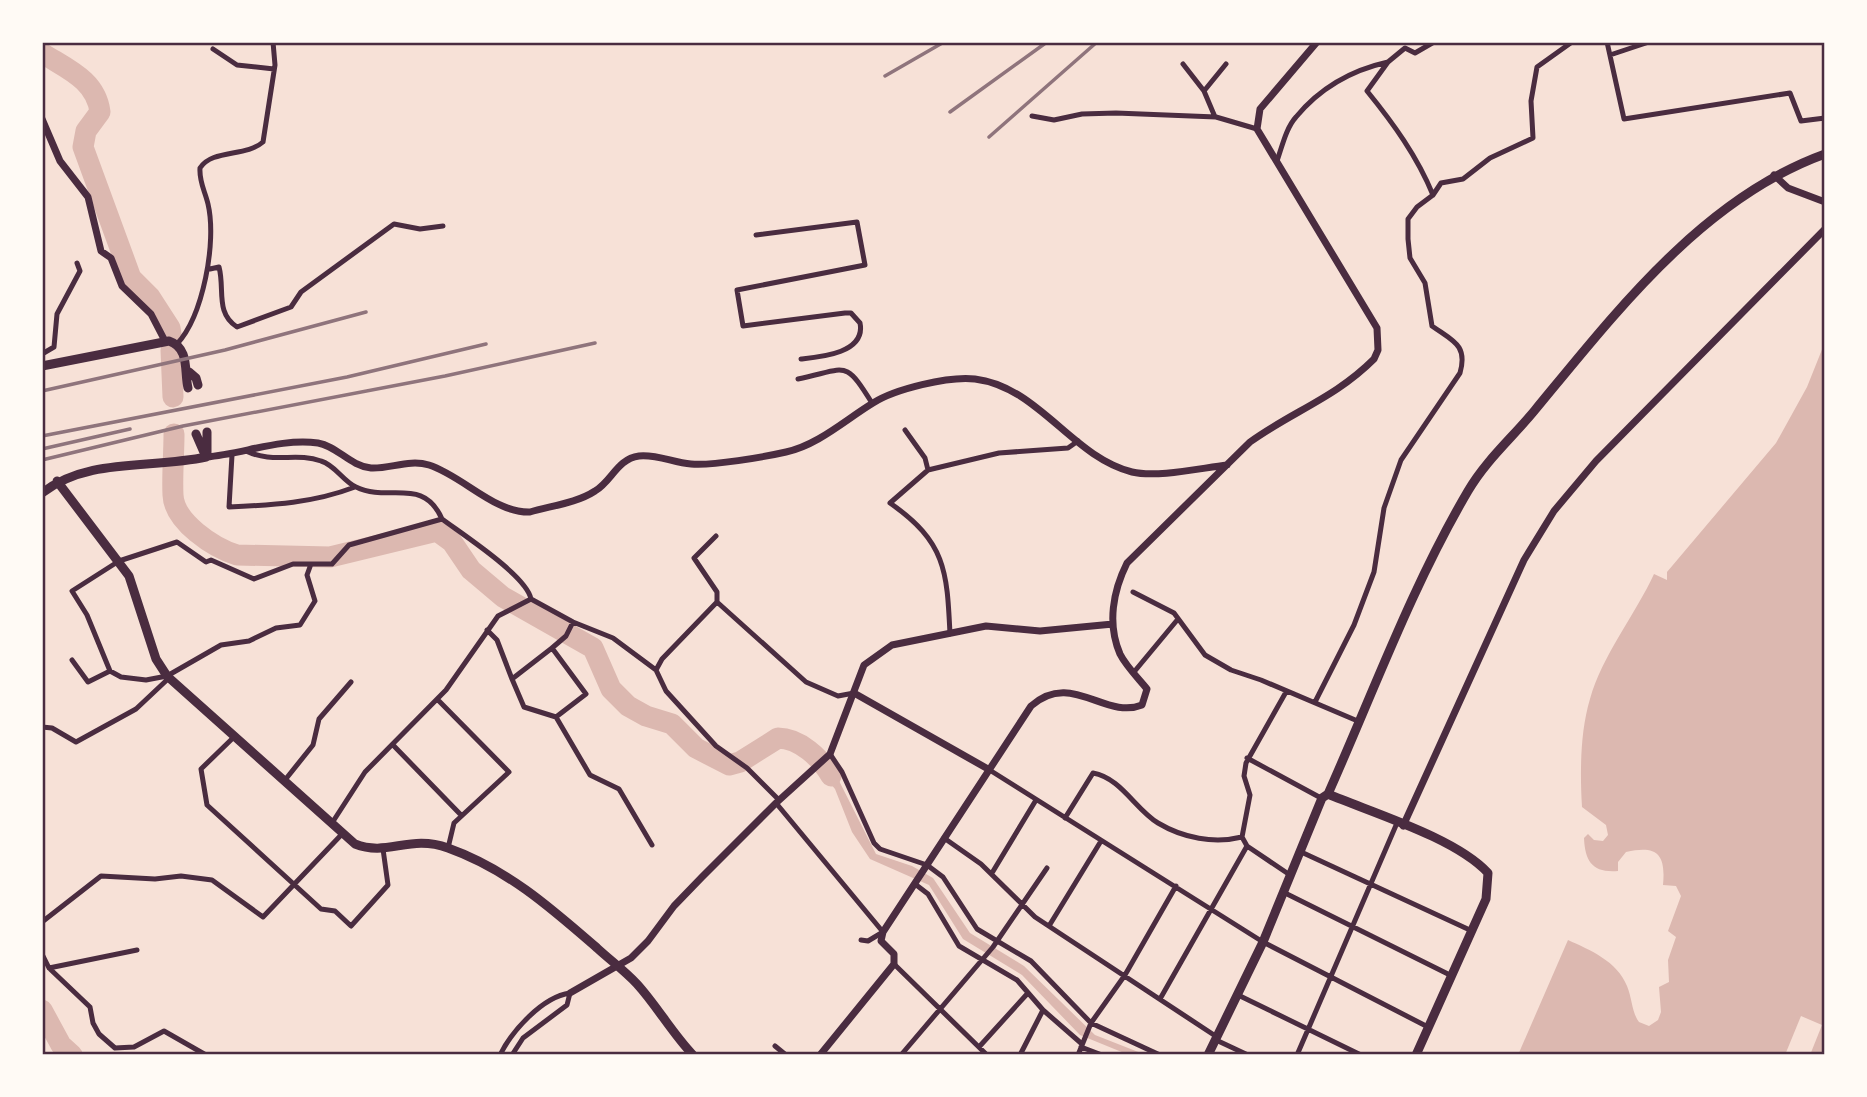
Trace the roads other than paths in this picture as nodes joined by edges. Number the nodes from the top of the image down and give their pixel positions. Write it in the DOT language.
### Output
graph roads {
  1 [pos="273,42"];
  2 [pos="1317,42"];
  3 [pos="1434,42"];
  4 [pos="1572,42"];
  5 [pos="1607,42"];
  6 [pos="1649,42"];
  7 [pos="1406,45"];
  8 [pos="213,49"];
  9 [pos="1610,55"];
  10 [pos="1388,62"];
  11 [pos="1184,64"];
  12 [pos="1226,64"];
  13 [pos="274,69"];
  14 [pos="1204,91"];
  15 [pos="1032,116"];
  16 [pos="1214,117"];
  17 [pos="1825,118"];
  18 [pos="42,119"];
  19 [pos="1256,129"];
  20 [pos="1825,154"];
  21 [pos="1276,164"];
  22 [pos="1774,175"];
  23 [pos="1433,195"];
  24 [pos="1825,202"];
  25 [pos="443,226"];
  26 [pos="1825,229"];
  27 [pos="756,235"];
  28 [pos="77,263"];
  29 [pos="210,269"];
  30 [pos="164,341"];
  31 [pos="177,344"];
  32 [pos="42,354"];
  33 [pos="801,359"];
  34 [pos="42,366"];
  35 [pos="797,379"];
  36 [pos="193,386"];
  37 [pos="872,403"];
  38 [pos="905,430"];
  39 [pos="207,432"];
  40 [pos="196,434"];
  41 [pos="1078,442"];
  42 [pos="246,451"];
  43 [pos="232,455"];
  44 [pos="206,457"];
  45 [pos="1227,465"];
  46 [pos="929,470"];
  47 [pos="57,481"];
  48 [pos="355,487"];
  49 [pos="42,493"];
  50 [pos="442,519"];
  51 [pos="716,536"];
  52 [pos="119,561"];
  53 [pos="311,564"];
  54 [pos="1133,592"];
  55 [pos="531,599"];
  56 [pos="717,602"];
  57 [pos="1178,619"];
  58 [pos="573,622"];
  59 [pos="1113,624"];
  60 [pos="487,630"];
  61 [pos="950,634"];
  62 [pos="552,648"];
  63 [pos="72,660"];
  64 [pos="656,670"];
  65 [pos="110,671"];
  66 [pos="1134,672"];
  67 [pos="168,677"];
  68 [pos="512,679"];
  69 [pos="351,682"];
  70 [pos="1286,692"];
  71 [pos="854,694"];
  72 [pos="438,700"];
  73 [pos="1315,702"];
  74 [pos="556,717"];
  75 [pos="1360,722"];
  76 [pos="42,727"];
  77 [pos="235,736"];
  78 [pos="393,745"];
  79 [pos="830,754"];
  80 [pos="1247,758"];
  81 [pos="988,769"];
  82 [pos="285,780"];
  83 [pos="1325,796"];
  84 [pos="1037,800"];
  85 [pos="777,802"];
  86 [pos="461,815"];
  87 [pos="1065,818"];
  88 [pos="332,823"];
  89 [pos="1400,824"];
  90 [pos="343,834"];
  91 [pos="1242,837"];
  92 [pos="944,838"];
  93 [pos="1101,841"];
  94 [pos="652,845"];
  95 [pos="1247,846"];
  96 [pos="448,848"];
  97 [pos="383,849"];
  98 [pos="1299,851"];
  99 [pos="925,868"];
  100 [pos="1047,868"];
  101 [pos="992,873"];
  102 [pos="1290,875"];
  103 [pos="916,882"];
  104 [pos="1371,884"];
  105 [pos="296,885"];
  106 [pos="1176,886"];
  107 [pos="1283,892"];
  108 [pos="1022,905"];
  109 [pos="1213,910"];
  110 [pos="42,922"];
  111 [pos="1352,925"];
  112 [pos="1049,926"];
  113 [pos="1472,931"];
  114 [pos="883,932"];
  115 [pos="861,940"];
  116 [pos="1263,942"];
  117 [pos="995,945"];
  118 [pos="137,950"];
  119 [pos="42,954"];
  120 [pos="985,958"];
  121 [pos="894,964"];
  122 [pos="617,965"];
  123 [pos="49,968"];
  124 [pos="1125,975"];
  125 [pos="1452,976"];
  126 [pos="1331,977"];
  127 [pos="570,993"];
  128 [pos="1027,994"];
  129 [pos="1238,995"];
  130 [pos="1160,999"];
  131 [pos="1044,1010"];
  132 [pos="942,1011"];
  133 [pos="1091,1023"];
  134 [pos="1428,1027"];
  135 [pos="1308,1029"];
  136 [pos="1216,1039"];
  137 [pos="1082,1045"];
  138 [pos="775,1046"];
  139 [pos="979,1047"];
  140 [pos="115,1052"];
  141 [pos="206,1055"];
  142 [pos="499,1055"];
  143 [pos="512,1055"];
  144 [pos="693,1055"];
  145 [pos="786,1055"];
  146 [pos="820,1055"];
  147 [pos="902,1055"];
  148 [pos="987,1055"];
  149 [pos="1020,1055"];
  150 [pos="1078,1055"];
  151 [pos="1102,1055"];
  152 [pos="1160,1055"];
  153 [pos="1208,1055"];
  154 [pos="1248,1055"];
  155 [pos="1297,1055"];
  156 [pos="1361,1055"];
  157 [pos="1416,1055"];
  1 -- 13 [label="street"];
  2 -- 19 [label="street"];
  3 -- 7 [label="street"];
  4 -- 23 [label="street"];
  5 -- 9 [label="street"];
  6 -- 9 [label="street"];
  7 -- 10 [label="street"];
  8 -- 13 [label="street"];
  9 -- 17 [label="street"];
  10 -- 21 [label="street"];
  10 -- 23 [label="street"];
  11 -- 14 [label="street"];
  12 -- 14 [label="street"];
  13 -- 29 [label="street"];
  14 -- 16 [label="street"];
  15 -- 16 [label="street"];
  16 -- 19 [label="street"];
  18 -- 30 [label="street"];
  19 -- 21 [label="street"];
  20 -- 22 [label="main road"];
  21 -- 45 [label="street"];
  22 -- 24 [label="street"];
  22 -- 75 [label="main road"];
  23 -- 73 [label="street"];
  25 -- 29 [label="street"];
  26 -- 89 [label="street"];
  27 -- 33 [label="street"];
  28 -- 32 [label="street"];
  29 -- 31 [label="street"];
  30 -- 31 [label="main road"];
  30 -- 34 [label="main road"];
  31 -- 36 [label="main road"];
  35 -- 37 [label="street"];
  37 -- 41 [label="street"];
  37 -- 42 [label="street"];
  38 -- 46 [label="street"];
  39 -- 44 [label="main road"];
  40 -- 44 [label="main road"];
  41 -- 45 [label="street"];
  41 -- 46 [label="street"];
  42 -- 43 [label="street"];
  42 -- 48 [label="street"];
  43 -- 44 [label="street"];
  43 -- 48 [label="street"];
  44 -- 47 [label="main road"];
  45 -- 59 [label="street"];
  46 -- 61 [label="street"];
  47 -- 49 [label="main road"];
  47 -- 52 [label="main road"];
  48 -- 50 [label="street"];
  50 -- 53 [label="street"];
  50 -- 55 [label="street"];
  51 -- 56 [label="street"];
  52 -- 53 [label="street"];
  52 -- 65 [label="street"];
  52 -- 67 [label="main road"];
  53 -- 67 [label="street"];
  54 -- 57 [label="street"];
  55 -- 58 [label="street"];
  55 -- 60 [label="street"];
  56 -- 64 [label="street"];
  56 -- 71 [label="street"];
  57 -- 66 [label="street"];
  57 -- 70 [label="street"];
  58 -- 62 [label="street"];
  58 -- 64 [label="street"];
  59 -- 61 [label="street"];
  59 -- 66 [label="street"];
  60 -- 68 [label="street"];
  60 -- 72 [label="street"];
  61 -- 71 [label="street"];
  62 -- 68 [label="street"];
  62 -- 74 [label="street"];
  63 -- 65 [label="street"];
  64 -- 85 [label="street"];
  65 -- 67 [label="street"];
  66 -- 81 [label="street"];
  67 -- 76 [label="street"];
  67 -- 77 [label="main road"];
  68 -- 74 [label="street"];
  69 -- 82 [label="street"];
  70 -- 73 [label="street"];
  70 -- 80 [label="street"];
  71 -- 79 [label="street"];
  71 -- 81 [label="street"];
  72 -- 78 [label="street"];
  72 -- 86 [label="street"];
  73 -- 75 [label="street"];
  74 -- 94 [label="street"];
  75 -- 83 [label="main road"];
  77 -- 82 [label="main road"];
  77 -- 105 [label="street"];
  78 -- 86 [label="street"];
  78 -- 88 [label="street"];
  79 -- 85 [label="street"];
  79 -- 99 [label="street"];
  80 -- 83 [label="street"];
  80 -- 91 [label="street"];
  81 -- 84 [label="street"];
  81 -- 92 [label="street"];
  82 -- 88 [label="main road"];
  83 -- 89 [label="main road"];
  83 -- 98 [label="main road"];
  84 -- 87 [label="street"];
  84 -- 101 [label="street"];
  85 -- 114 [label="street"];
  85 -- 122 [label="street"];
  86 -- 96 [label="street"];
  87 -- 91 [label="street"];
  87 -- 93 [label="street"];
  88 -- 90 [label="main road"];
  89 -- 104 [label="street"];
  89 -- 113 [label="main road"];
  90 -- 97 [label="main road"];
  90 -- 105 [label="street"];
  91 -- 95 [label="street"];
  92 -- 99 [label="street"];
  92 -- 101 [label="street"];
  93 -- 106 [label="street"];
  93 -- 112 [label="street"];
  95 -- 102 [label="street"];
  95 -- 109 [label="street"];
  96 -- 97 [label="main road"];
  96 -- 122 [label="main road"];
  97 -- 105 [label="street"];
  98 -- 102 [label="main road"];
  98 -- 104 [label="street"];
  99 -- 103 [label="street"];
  99 -- 117 [label="street"];
  100 -- 108 [label="street"];
  101 -- 108 [label="street"];
  102 -- 107 [label="main road"];
  103 -- 114 [label="street"];
  103 -- 120 [label="street"];
  104 -- 111 [label="street"];
  104 -- 113 [label="street"];
  105 -- 110 [label="street"];
  106 -- 109 [label="street"];
  106 -- 124 [label="street"];
  107 -- 111 [label="street"];
  107 -- 116 [label="main road"];
  108 -- 112 [label="street"];
  108 -- 117 [label="street"];
  109 -- 116 [label="street"];
  109 -- 130 [label="street"];
  111 -- 125 [label="street"];
  111 -- 126 [label="street"];
  112 -- 124 [label="street"];
  113 -- 125 [label="main road"];
  114 -- 115 [label="street"];
  114 -- 121 [label="street"];
  116 -- 126 [label="street"];
  116 -- 129 [label="main road"];
  117 -- 120 [label="street"];
  117 -- 133 [label="street"];
  118 -- 123 [label="street"];
  119 -- 123 [label="street"];
  120 -- 128 [label="street"];
  120 -- 132 [label="street"];
  121 -- 132 [label="street"];
  121 -- 146 [label="street"];
  122 -- 127 [label="street"];
  122 -- 144 [label="main road"];
  123 -- 140 [label="street"];
  124 -- 130 [label="street"];
  124 -- 133 [label="street"];
  125 -- 134 [label="main road"];
  126 -- 134 [label="street"];
  126 -- 135 [label="street"];
  127 -- 142 [label="street"];
  127 -- 143 [label="street"];
  128 -- 131 [label="street"];
  128 -- 139 [label="street"];
  129 -- 135 [label="street"];
  129 -- 136 [label="main road"];
  130 -- 136 [label="street"];
  131 -- 137 [label="street"];
  131 -- 149 [label="street"];
  132 -- 139 [label="street"];
  132 -- 147 [label="street"];
  133 -- 137 [label="street"];
  133 -- 152 [label="street"];
  134 -- 157 [label="main road"];
  135 -- 155 [label="street"];
  135 -- 156 [label="street"];
  136 -- 153 [label="main road"];
  136 -- 154 [label="street"];
  137 -- 150 [label="street"];
  137 -- 151 [label="street"];
  138 -- 145 [label="street"];
  139 -- 148 [label="street"];
  140 -- 141 [label="street"];
}
